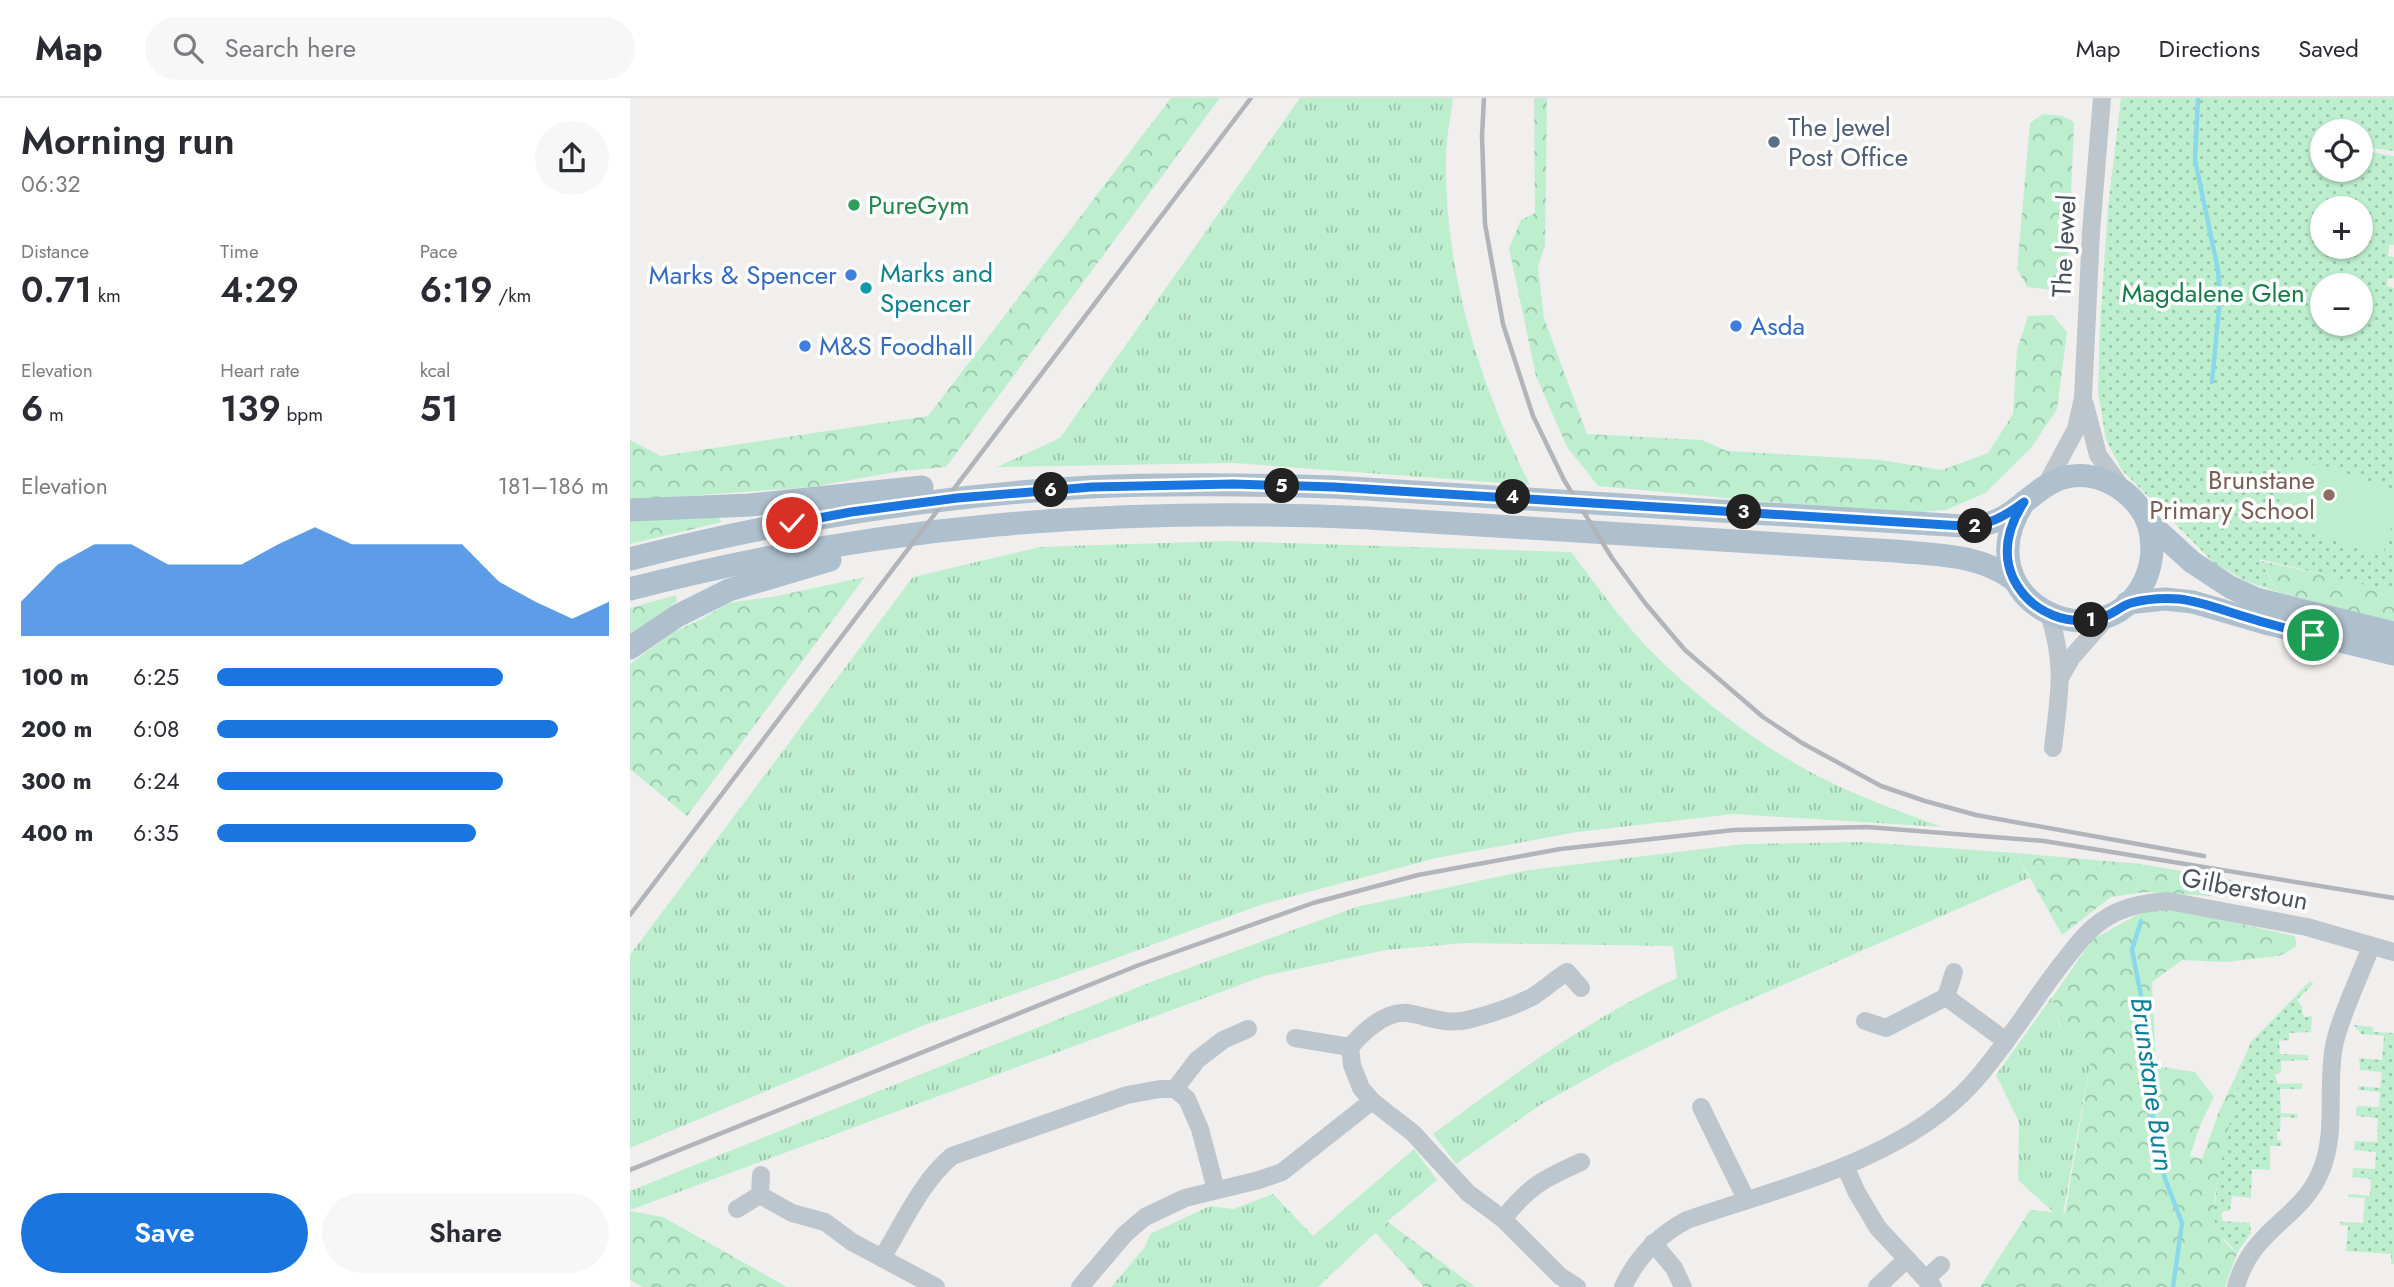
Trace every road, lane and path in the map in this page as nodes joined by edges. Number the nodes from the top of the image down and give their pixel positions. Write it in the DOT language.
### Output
graph roads {
  1 [pos="2102,98"];
  2 [pos="2083,398"];
  3 [pos="2046,485"];
  4 [pos="2123,490"];
  5 [pos="919,495"];
  6 [pos="2024,502"];
  7 [pos="630,510"];
  8 [pos="2147,522"];
  9 [pos="884,537"];
  10 [pos="630,559"];
  11 [pos="2014,580"];
  12 [pos="630,589"];
  13 [pos="2118,609"];
  14 [pos="2049,614"];
  15 [pos="2394,633"];
  16 [pos="630,648"];
  17 [pos="2394,654"];
  18 [pos="2061,676"];
  19 [pos="2053,748"];
  20 [pos="2371,946"];
  21 [pos="2394,951"];
  22 [pos="1954,972"];
  23 [pos="1581,988"];
  24 [pos="1946,997"];
  25 [pos="1865,1021"];
  26 [pos="1248,1029"];
  27 [pos="1295,1038"];
  28 [pos="2006,1041"];
  29 [pos="1350,1047"];
  30 [pos="1175,1089"];
  31 [pos="1372,1101"];
  32 [pos="1701,1107"];
  33 [pos="1581,1162"];
  34 [pos="1845,1166"];
  35 [pos="761,1175"];
  36 [pos="1216,1190"];
  37 [pos="760,1195"];
  38 [pos="1746,1199"];
  39 [pos="737,1209"];
  40 [pos="1503,1219"];
  41 [pos="1653,1243"];
  42 [pos="882,1258"];
  43 [pos="1907,1259"];
  44 [pos="1941,1265"];
  45 [pos="1930,1283"];
  46 [pos="936,1287"];
  47 [pos="1080,1287"];
  48 [pos="1577,1287"];
  49 [pos="1623,1287"];
  50 [pos="1683,1287"];
  51 [pos="1877,1287"];
  52 [pos="2235,1287"];
  1 -- 2 [label="street, The Jewel"];
  2 -- 3 [label="street, The Jewel"];
  2 -- 4 [label="street, The Jewel"];
  3 -- 4 [label="main road"];
  3 -- 6 [label="main road"];
  4 -- 8 [label="main road"];
  5 -- 6 [label="main road"];
  5 -- 7 [label="main road"];
  5 -- 10 [label="main road"];
  6 -- 11 [label="main road"];
  8 -- 13 [label="main road"];
  8 -- 15 [label="main road"];
  9 -- 11 [label="main road"];
  9 -- 12 [label="main road"];
  9 -- 16 [label="main road"];
  11 -- 14 [label="main road"];
  13 -- 14 [label="main road"];
  13 -- 17 [label="main road"];
  13 -- 18 [label="street"];
  14 -- 18 [label="street"];
  18 -- 19 [label="street"];
  20 -- 21 [label="street, Gilberstoun"];
  20 -- 28 [label="street, Gilberstoun"];
  20 -- 52 [label="street"];
  22 -- 24 [label="street"];
  23 -- 29 [label="street"];
  24 -- 25 [label="street"];
  24 -- 28 [label="street"];
  26 -- 30 [label="street"];
  27 -- 29 [label="street"];
  28 -- 34 [label="street, Gilberstoun"];
  29 -- 31 [label="street"];
  30 -- 36 [label="street"];
  30 -- 42 [label="street"];
  31 -- 36 [label="street"];
  31 -- 40 [label="street"];
  32 -- 38 [label="street"];
  33 -- 40 [label="street"];
  34 -- 38 [label="street, Gilberstoun"];
  34 -- 43 [label="street"];
  35 -- 37 [label="street"];
  36 -- 47 [label="street"];
  37 -- 39 [label="street"];
  37 -- 42 [label="street"];
  38 -- 41 [label="street, Gilberstoun"];
  40 -- 48 [label="street"];
  41 -- 49 [label="street, Gilberstoun"];
  41 -- 50 [label="street"];
  42 -- 46 [label="street"];
  43 -- 45 [label="street"];
  43 -- 51 [label="street"];
  44 -- 45 [label="street"];
}
